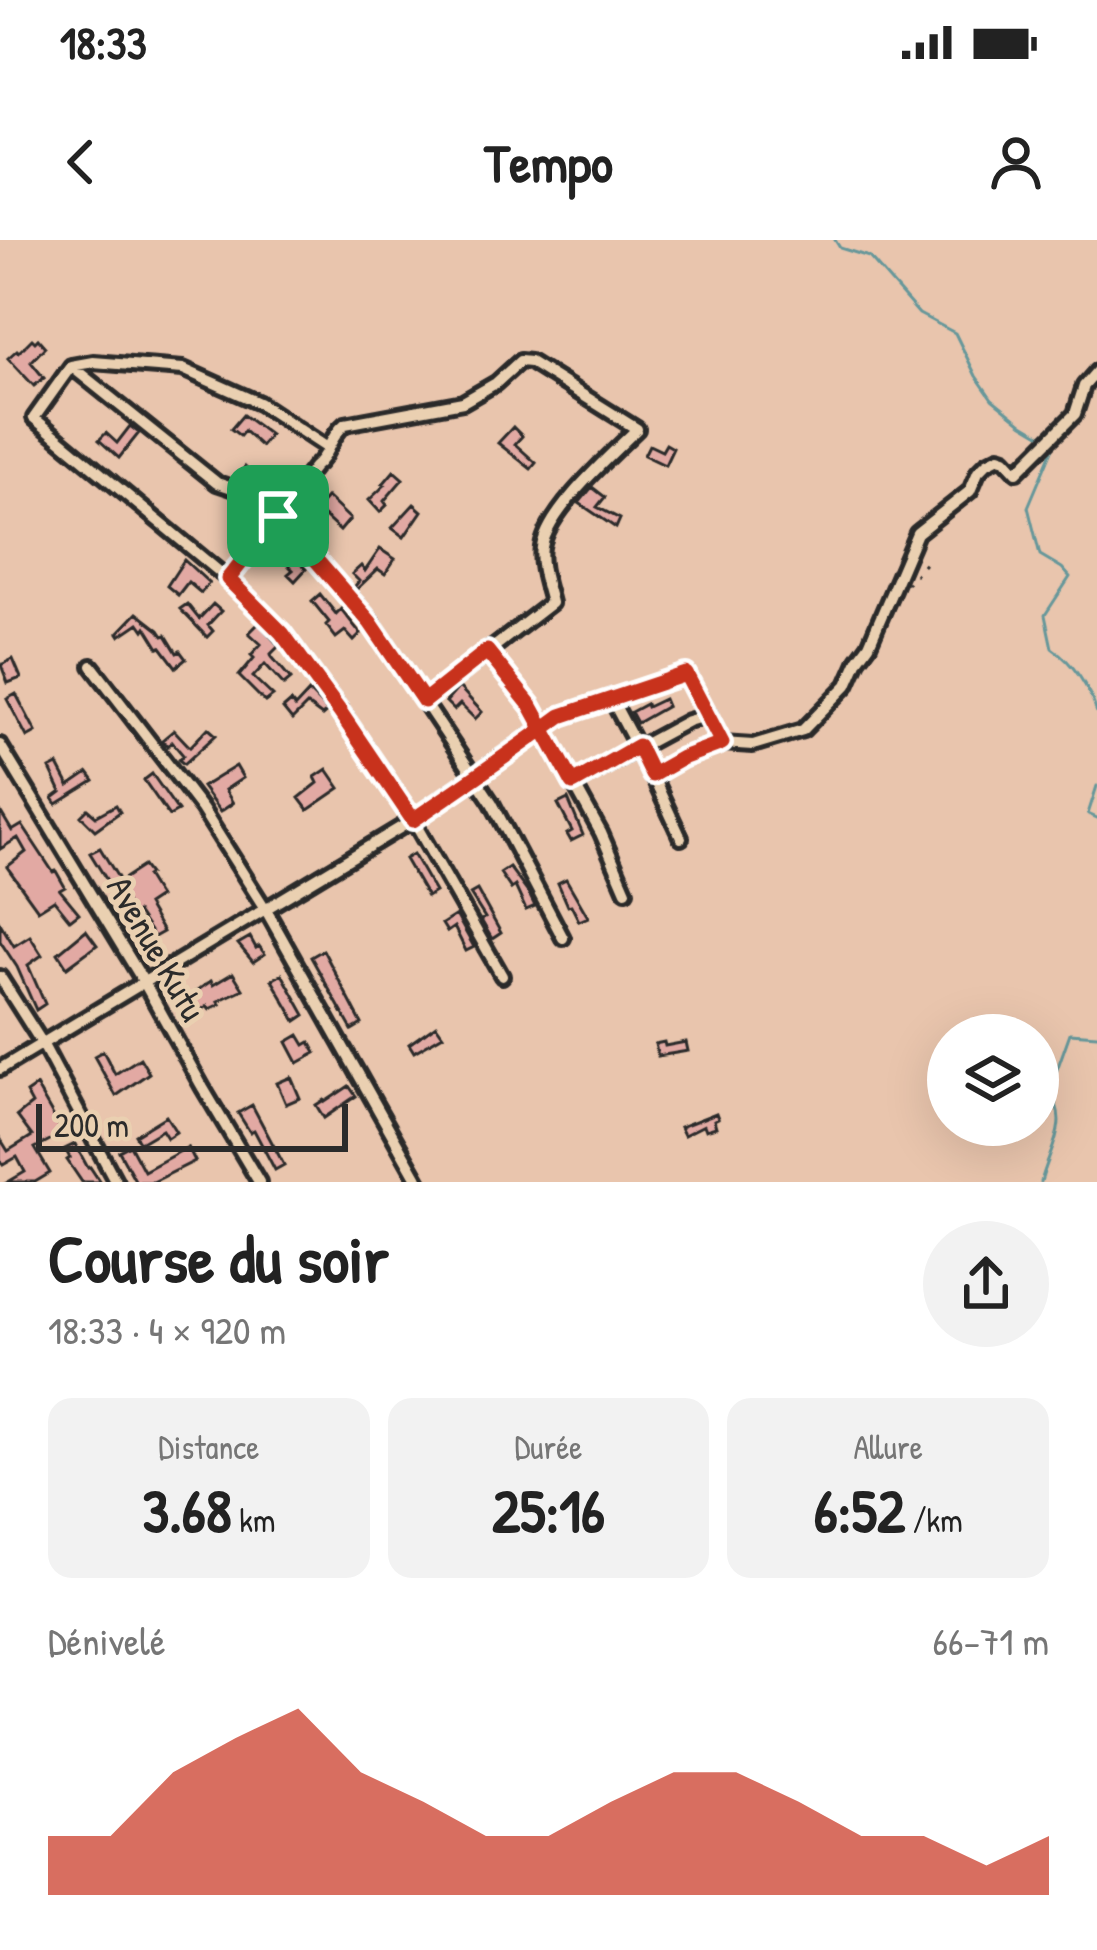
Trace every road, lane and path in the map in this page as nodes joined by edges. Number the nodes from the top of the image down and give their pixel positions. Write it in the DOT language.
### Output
graph roads {
  1 [pos="71,366"];
  2 [pos="1097,370"];
  3 [pos="326,446"];
  4 [pos="278,516"];
  5 [pos="929,558"];
  6 [pos="228,579"];
  7 [pos="899,596"];
  8 [pos="487,651"];
  9 [pos="92,666"];
  10 [pos="611,698"];
  11 [pos="424,701"];
  12 [pos="709,715"];
  13 [pos="544,729"];
  14 [pos="722,743"];
  15 [pos="0,746"];
  16 [pos="638,746"];
  17 [pos="652,775"];
  18 [pos="475,778"];
  19 [pos="573,783"];
  20 [pos="413,820"];
  21 [pos="681,838"];
  22 [pos="626,891"];
  23 [pos="266,910"];
  24 [pos="563,938"];
  25 [pos="502,976"];
  26 [pos="0,977"];
  27 [pos="145,984"];
  28 [pos="42,1043"];
  29 [pos="0,1069"];
  30 [pos="116,1182"];
  31 [pos="259,1182"];
  32 [pos="419,1182"];
  1 -- 3 [label="street"];
  1 -- 4 [label="street"];
  1 -- 6 [label="street"];
  2 -- 14 [label="street"];
  3 -- 4 [label="street"];
  3 -- 8 [label="street"];
  4 -- 6 [label="street"];
  4 -- 11 [label="street"];
  5 -- 7 [label="path"];
  6 -- 20 [label="street"];
  8 -- 11 [label="street"];
  8 -- 13 [label="street"];
  9 -- 23 [label="street"];
  10 -- 12 [label="street"];
  10 -- 13 [label="street"];
  10 -- 16 [label="street"];
  11 -- 18 [label="street"];
  12 -- 14 [label="street"];
  12 -- 16 [label="street"];
  13 -- 18 [label="street"];
  13 -- 19 [label="street"];
  14 -- 17 [label="street"];
  15 -- 27 [label="street, Avenue Kutu"];
  16 -- 17 [label="street"];
  16 -- 19 [label="street"];
  17 -- 21 [label="street"];
  18 -- 20 [label="street"];
  18 -- 24 [label="street"];
  19 -- 22 [label="street"];
  20 -- 23 [label="street"];
  20 -- 25 [label="street"];
  23 -- 27 [label="street"];
  23 -- 32 [label="street"];
  26 -- 28 [label="street"];
  27 -- 28 [label="street"];
  27 -- 31 [label="street, Avenue Kutu"];
  28 -- 29 [label="street"];
  28 -- 30 [label="street"];
}
